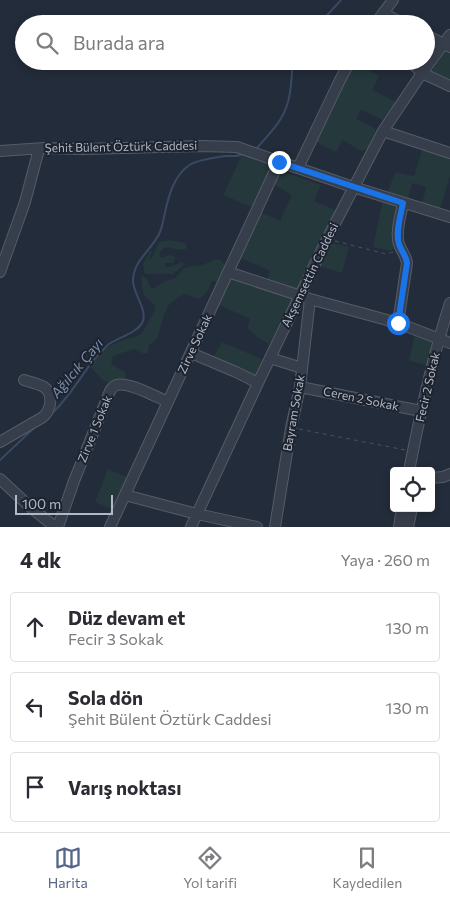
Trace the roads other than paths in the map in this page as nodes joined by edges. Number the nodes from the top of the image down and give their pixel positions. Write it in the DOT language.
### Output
graph roads {
  1 [pos="393,0"];
  2 [pos="383,13"];
  3 [pos="387,15"];
  4 [pos="450,35"];
  5 [pos="446,45"];
  6 [pos="435,58"];
  7 [pos="345,70"];
  8 [pos="419,70"];
  9 [pos="425,70"];
  10 [pos="422,73"];
  11 [pos="450,86"];
  12 [pos="383,130"];
  13 [pos="39,149"];
  14 [pos="0,151"];
  15 [pos="450,153"];
  16 [pos="279,162"];
  17 [pos="298,168"];
  18 [pos="353,187"];
  19 [pos="403,203"];
  20 [pos="450,217"];
  21 [pos="0,272"];
  22 [pos="228,272"];
  23 [pos="305,298"];
  24 [pos="450,303"];
  25 [pos="398,323"];
  26 [pos="439,339"];
  27 [pos="450,343"];
  28 [pos="191,353"];
  29 [pos="270,358"];
  30 [pos="302,368"];
  31 [pos="24,380"];
  32 [pos="258,382"];
  33 [pos="300,387"];
  34 [pos="168,402"];
  35 [pos="422,411"];
  36 [pos="0,442"];
  37 [pos="410,467"];
  38 [pos="450,474"];
  39 [pos="435,478"];
  40 [pos="0,479"];
  41 [pos="125,495"];
  42 [pos="401,512"];
  43 [pos="411,512"];
  44 [pos="197,514"];
  45 [pos="57,527"];
  46 [pos="110,527"];
  47 [pos="191,527"];
  48 [pos="258,527"];
  49 [pos="275,527"];
  50 [pos="398,527"];
  51 [pos="408,527"];
  1 -- 2 [label="street"];
  2 -- 3 [label="street"];
  4 -- 5 [label="street, Akşemsettin Caddesi"];
  5 -- 6 [label="street, Akşemsettin Caddesi"];
  7 -- 17 [label="street"];
  8 -- 10 [label="street"];
  9 -- 10 [label="street, Akşemsettin Caddesi"];
  10 -- 11 [label="street"];
  10 -- 12 [label="street, Akşemsettin Caddesi"];
  12 -- 15 [label="street"];
  12 -- 18 [label="street, Akşemsettin Caddesi"];
  13 -- 14 [label="street, Şehit Bülent Öztürk Caddesi"];
  13 -- 16 [label="street, Şehit Bülent Öztürk Caddesi"];
  13 -- 21 [label="street"];
  16 -- 17 [label="street"];
  16 -- 22 [label="street, Zirve Sokak"];
  17 -- 18 [label="street"];
  18 -- 19 [label="street"];
  18 -- 23 [label="street, Akşemsettin Caddesi"];
  19 -- 20 [label="street"];
  19 -- 25 [label="street"];
  22 -- 23 [label="street"];
  22 -- 28 [label="street, Zirve Sokak"];
  23 -- 25 [label="street"];
  23 -- 29 [label="street, Akşemsettin Caddesi"];
  23 -- 30 [label="street, Bayram Sokak"];
  24 -- 26 [label="street, Fecir 2 Sokak"];
  25 -- 26 [label="street"];
  26 -- 27 [label="street"];
  26 -- 35 [label="street, Fecir 2 Sokak"];
  28 -- 32 [label="street"];
  28 -- 34 [label="street, Zirve Sokak"];
  29 -- 30 [label="street"];
  29 -- 32 [label="street, Akşemsettin Caddesi"];
  30 -- 33 [label="street, Bayram Sokak"];
  31 -- 36 [label="street"];
  32 -- 44 [label="street, Akşemsettin Caddesi"];
  33 -- 35 [label="street, Ceren 2 Sokak"];
  33 -- 49 [label="street, Bayram Sokak"];
  34 -- 41 [label="street, Zirve Sokak"];
  34 -- 45 [label="street, Zirve 1 Sokak"];
  35 -- 37 [label="street, Fecir 2 Sokak"];
  38 -- 39 [label="street"];
  40 -- 45 [label="street, Zirve 1 Sokak"];
  41 -- 44 [label="street"];
  41 -- 46 [label="street, Zirve Sokak"];
  42 -- 50 [label="street"];
  43 -- 51 [label="street"];
  44 -- 47 [label="street, Akşemsettin Caddesi"];
  44 -- 48 [label="street"];
}
